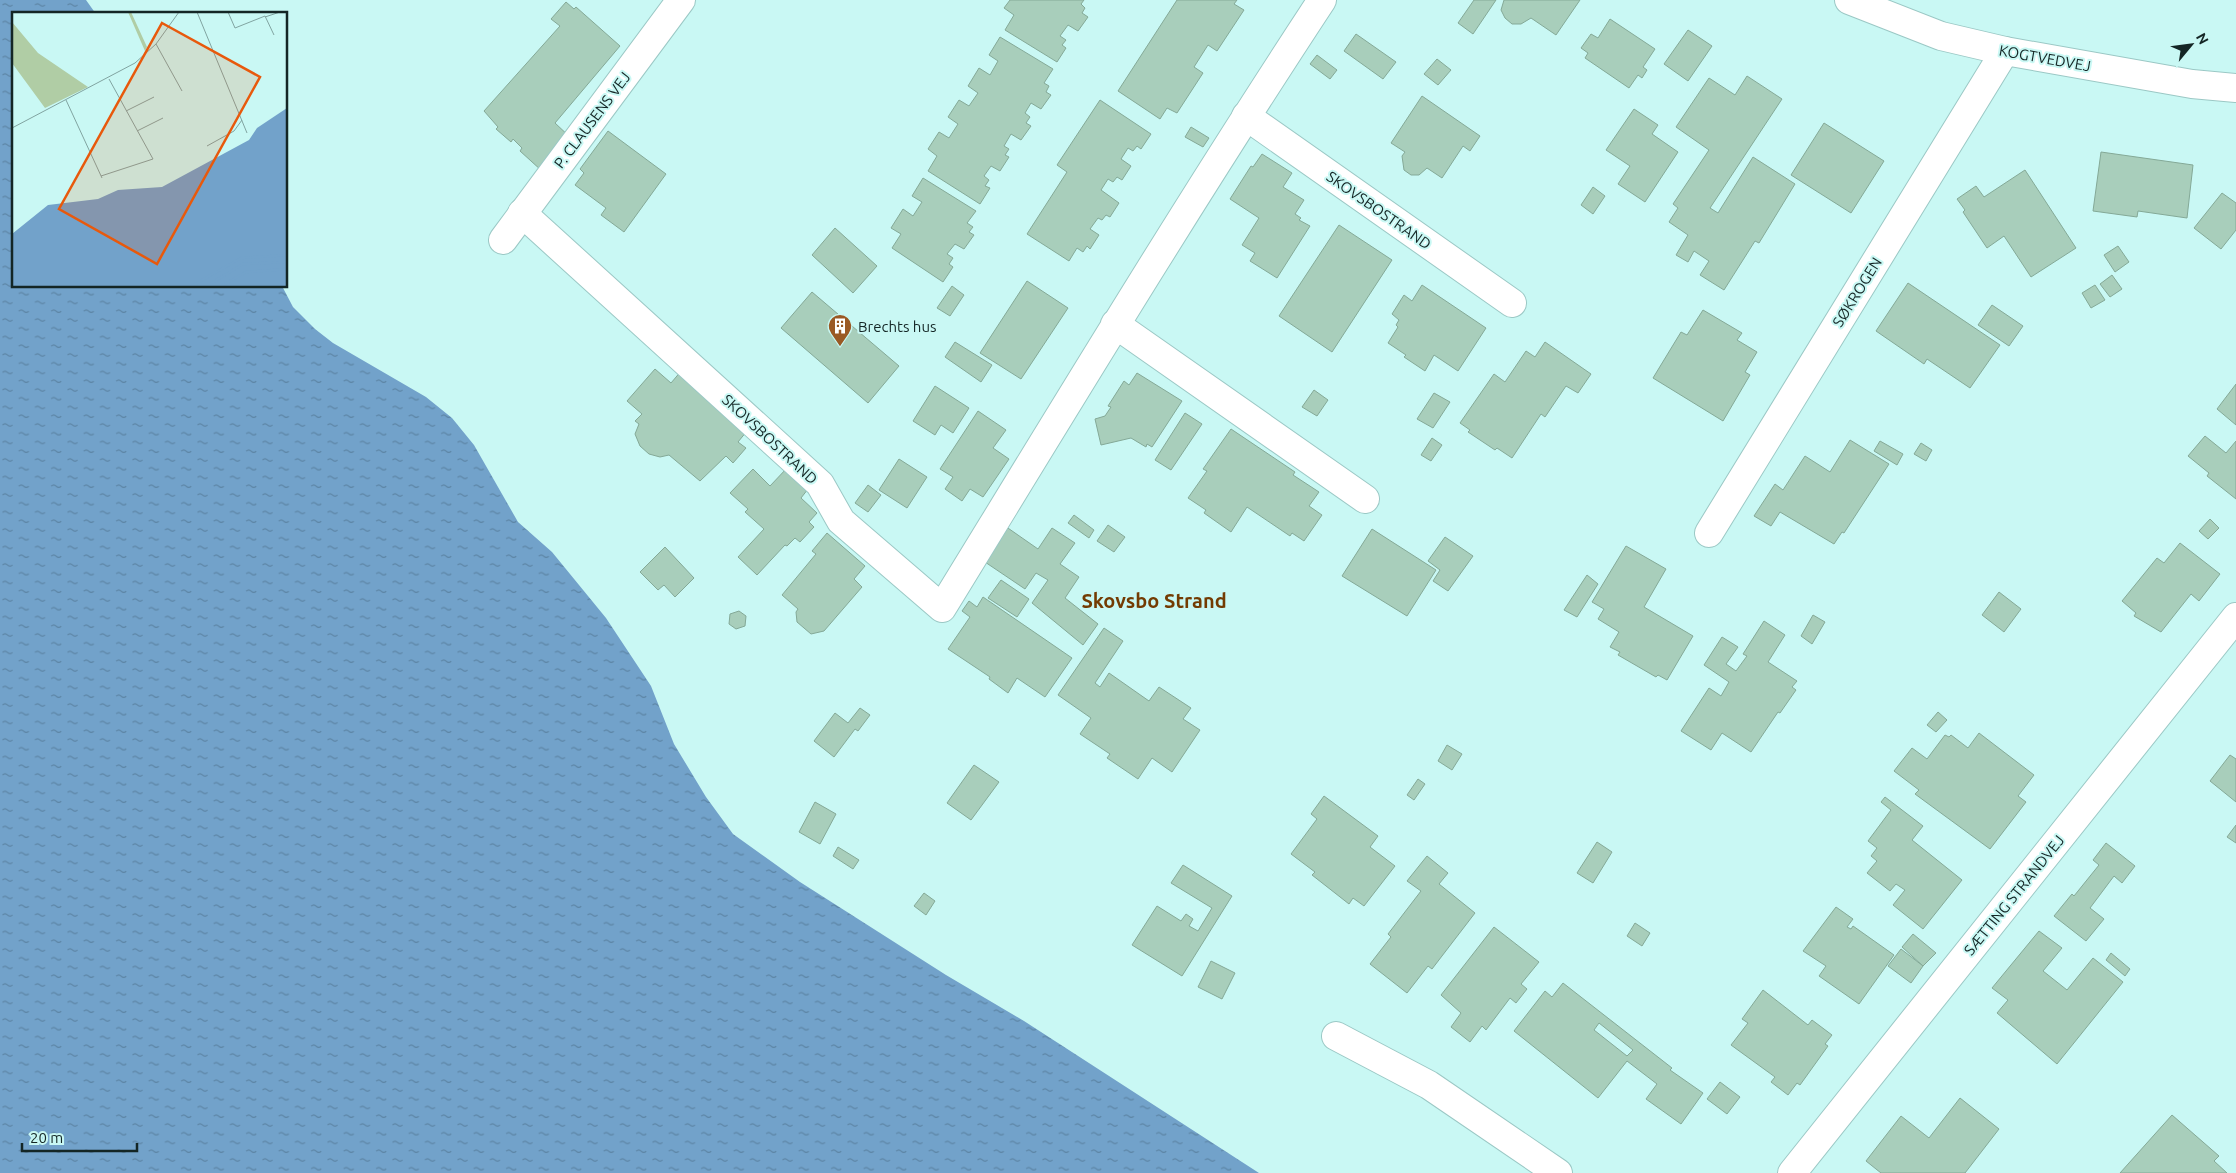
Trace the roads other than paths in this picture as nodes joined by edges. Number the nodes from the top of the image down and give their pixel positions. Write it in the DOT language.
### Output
graph roads {
  1 [pos="681,0"];
  2 [pos="1322,0"];
  3 [pos="1855,2"];
  4 [pos="2005,51"];
  5 [pos="2236,88"];
  6 [pos="1246,116"];
  7 [pos="522,213"];
  8 [pos="503,240"];
  9 [pos="1512,303"];
  10 [pos="1116,324"];
  11 [pos="1365,499"];
  12 [pos="1709,533"];
  13 [pos="2236,617"];
  14 [pos="1336,1036"];
  15 [pos="1558,1173"];
  16 [pos="1792,1173"];
  1 -- 7 [label="street, P. CLAUSENS VEJ"];
  2 -- 6 [label="street, SKOVSBOSTRAND"];
  3 -- 4 [label="street, KOGTVEDVEJ"];
  4 -- 5 [label="street, KOGTVEDVEJ"];
  4 -- 12 [label="street, SØKROGEN"];
  6 -- 9 [label="street, SKOVSBOSTRAND"];
  6 -- 10 [label="street, SKOVSBOSTRAND"];
  7 -- 8 [label="street, P. CLAUSENS VEJ"];
  7 -- 10 [label="street, SKOVSBOSTRAND"];
  10 -- 11 [label="street"];
  13 -- 16 [label="street, SÆTTING STRANDVEJ"];
  14 -- 15 [label="street"];
}
